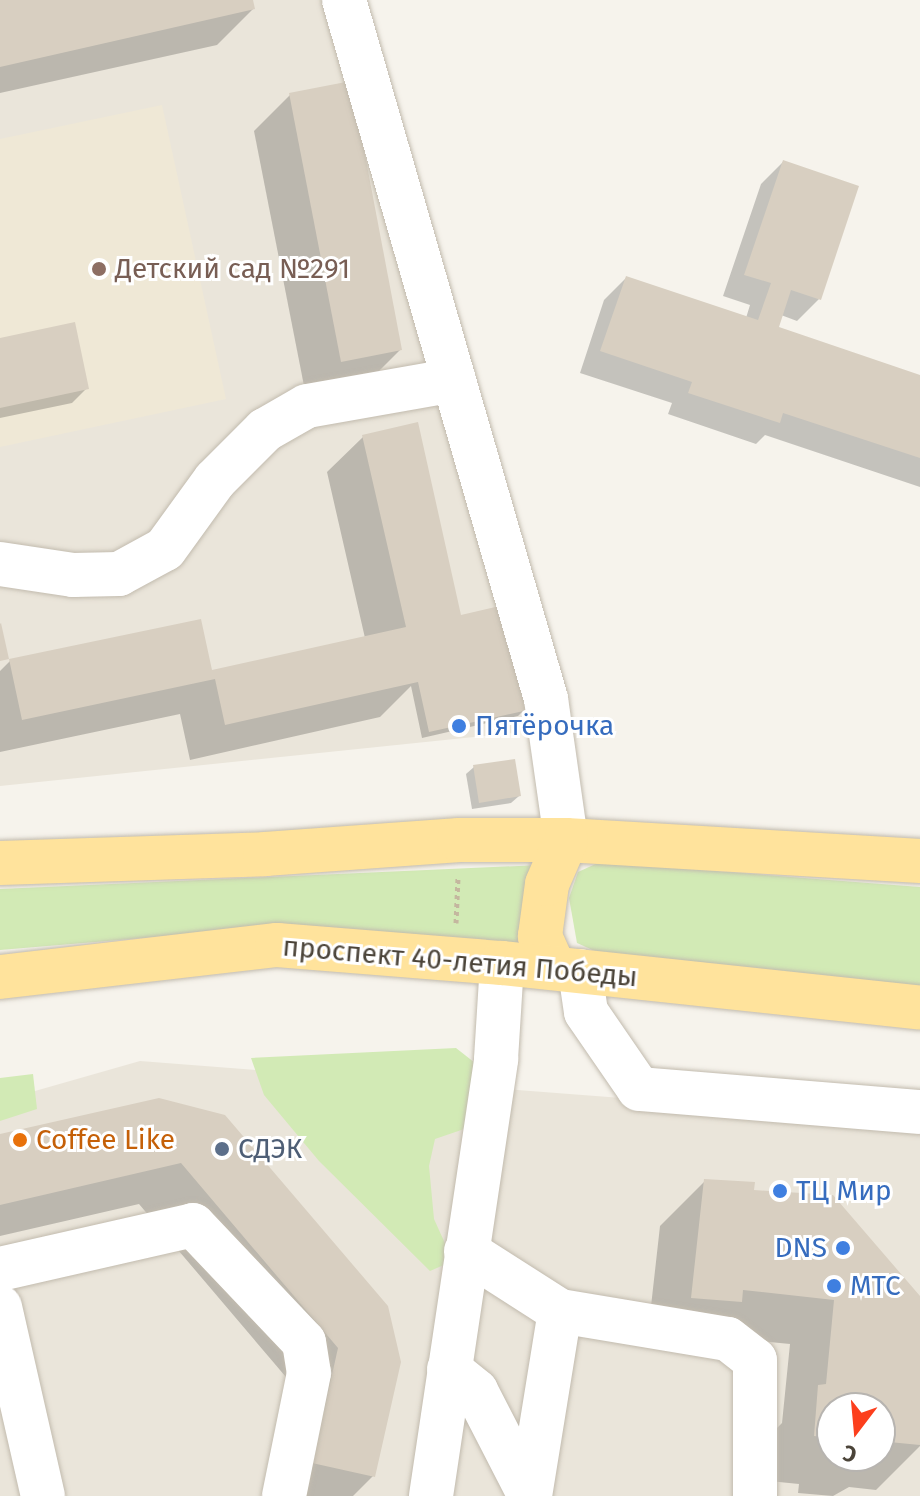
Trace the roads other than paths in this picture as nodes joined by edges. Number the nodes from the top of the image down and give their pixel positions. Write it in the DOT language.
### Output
graph roads {
  1 [pos="344,0"];
  2 [pos="454,380"];
  3 [pos="0,564"];
  4 [pos="566,840"];
  5 [pos="920,861"];
  6 [pos="0,863"];
  7 [pos="502,963"];
  8 [pos="567,970"];
  9 [pos="0,977"];
  10 [pos="920,1008"];
  11 [pos="920,1112"];
  12 [pos="466,1251"];
  13 [pos="0,1269"];
  14 [pos="0,1307"];
  15 [pos="560,1311"];
  16 [pos="449,1369"];
  17 [pos="43,1496"];
  18 [pos="284,1496"];
  19 [pos="431,1496"];
  20 [pos="530,1496"];
  21 [pos="755,1496"];
  1 -- 2 [label="street"];
  2 -- 3 [label="street"];
  2 -- 4 [label="street"];
  4 -- 5 [label="main road"];
  4 -- 6 [label="main road"];
  4 -- 8 [label="main road"];
  7 -- 8 [label="main road, проспект 40-летия Победы"];
  7 -- 9 [label="main road, проспект 40-летия Победы"];
  7 -- 12 [label="street"];
  8 -- 10 [label="main road, проспект 40-летия Победы"];
  8 -- 11 [label="street"];
  12 -- 15 [label="street"];
  12 -- 16 [label="street"];
  13 -- 18 [label="street"];
  14 -- 17 [label="street"];
  15 -- 20 [label="street"];
  15 -- 21 [label="street"];
  16 -- 19 [label="street"];
  16 -- 20 [label="street"];
}
